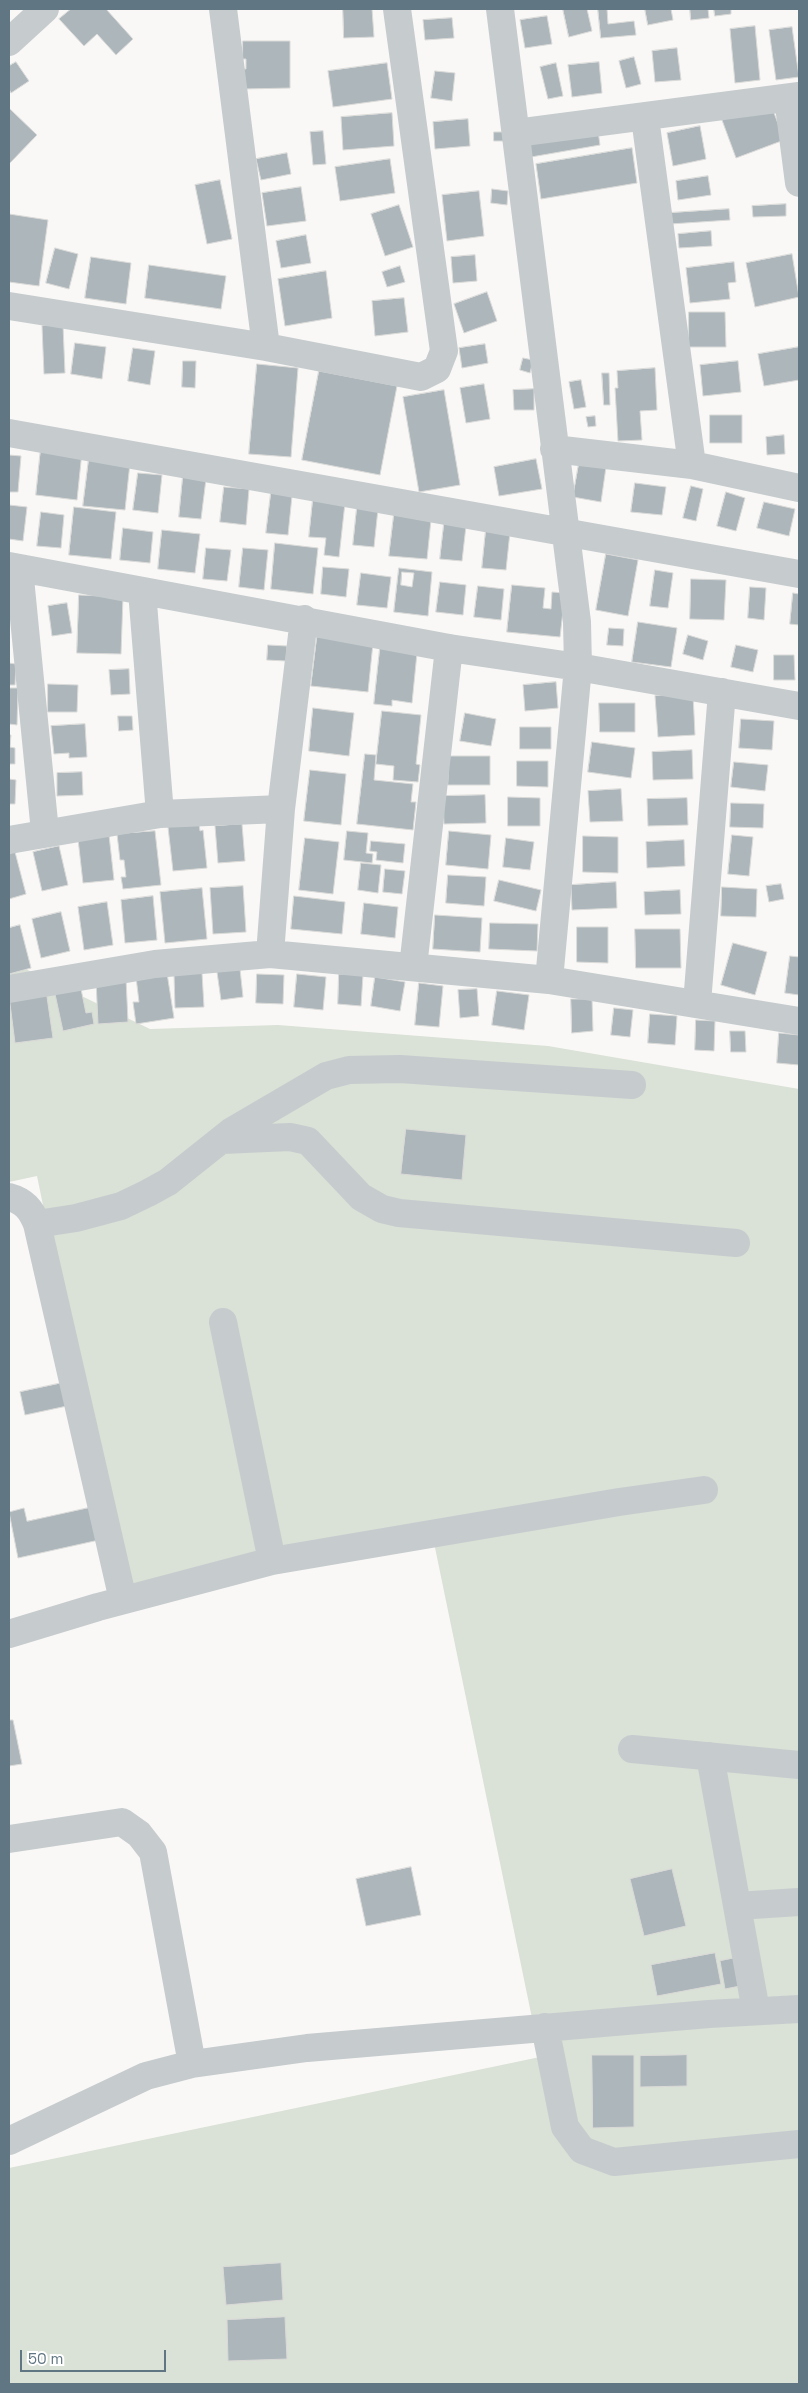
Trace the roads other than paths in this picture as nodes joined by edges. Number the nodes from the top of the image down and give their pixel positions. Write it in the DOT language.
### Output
graph roads {
  1 [pos="45,9"];
  2 [pos="223,9"];
  3 [pos="397,9"];
  4 [pos="500,9"];
  5 [pos="9,42"];
  6 [pos="794,97"];
  7 [pos="645,118"];
  8 [pos="516,134"];
  9 [pos="799,183"];
  10 [pos="9,306"];
  11 [pos="266,347"];
  12 [pos="9,433"];
  13 [pos="554,449"];
  14 [pos="692,465"];
  15 [pos="799,488"];
  16 [pos="566,533"];
  17 [pos="14,567"];
  18 [pos="799,574"];
  19 [pos="142,591"];
  20 [pos="304,619"];
  21 [pos="449,648"];
  22 [pos="578,667"];
  23 [pos="722,692"];
  24 [pos="799,706"];
  25 [pos="281,809"];
  26 [pos="160,814"];
  27 [pos="45,832"];
  28 [pos="9,840"];
  29 [pos="270,954"];
  30 [pos="413,967"];
  31 [pos="549,980"];
  32 [pos="9,989"];
  33 [pos="697,1003"];
  34 [pos="799,1021"];
  35 [pos="632,1085"];
  36 [pos="222,1140"];
  37 [pos="9,1197"];
  38 [pos="37,1224"];
  39 [pos="736,1243"];
  40 [pos="223,1322"];
  41 [pos="704,1490"];
  42 [pos="272,1560"];
  43 [pos="123,1600"];
  44 [pos="9,1634"];
  45 [pos="632,1749"];
  46 [pos="710,1756"];
  47 [pos="799,1765"];
  48 [pos="9,1839"];
  49 [pos="799,1902"];
  50 [pos="738,1906"];
  51 [pos="799,2009"];
  52 [pos="756,2011"];
  53 [pos="545,2027"];
  54 [pos="192,2064"];
  55 [pos="9,2141"];
  56 [pos="799,2144"];
  1 -- 5 [label="street"];
  2 -- 11 [label="street"];
  3 -- 11 [label="street"];
  4 -- 8 [label="street"];
  6 -- 7 [label="street"];
  6 -- 9 [label="street"];
  7 -- 8 [label="street"];
  7 -- 14 [label="street"];
  8 -- 13 [label="street"];
  10 -- 11 [label="street"];
  12 -- 16 [label="street"];
  13 -- 14 [label="street"];
  13 -- 16 [label="street"];
  14 -- 15 [label="street"];
  16 -- 18 [label="street"];
  16 -- 22 [label="street"];
  17 -- 19 [label="street"];
  17 -- 27 [label="street"];
  19 -- 20 [label="street"];
  19 -- 26 [label="street"];
  20 -- 21 [label="street"];
  20 -- 25 [label="street"];
  21 -- 22 [label="street"];
  21 -- 30 [label="street"];
  22 -- 23 [label="street"];
  22 -- 31 [label="street"];
  23 -- 24 [label="street"];
  23 -- 33 [label="street"];
  25 -- 26 [label="street"];
  25 -- 29 [label="street"];
  26 -- 27 [label="street"];
  27 -- 28 [label="street"];
  29 -- 30 [label="street"];
  29 -- 32 [label="street"];
  30 -- 31 [label="street"];
  31 -- 33 [label="street"];
  33 -- 34 [label="street"];
  35 -- 36 [label="street"];
  36 -- 38 [label="street"];
  36 -- 39 [label="street"];
  37 -- 38 [label="street"];
  38 -- 43 [label="street"];
  40 -- 42 [label="street"];
  41 -- 42 [label="street"];
  42 -- 43 [label="street"];
  43 -- 44 [label="street"];
  45 -- 46 [label="street"];
  46 -- 47 [label="street"];
  46 -- 50 [label="street"];
  48 -- 54 [label="street"];
  49 -- 50 [label="street"];
  50 -- 52 [label="street"];
  51 -- 52 [label="street"];
  52 -- 53 [label="street"];
  53 -- 54 [label="street"];
  53 -- 56 [label="street"];
  54 -- 55 [label="street"];
}
